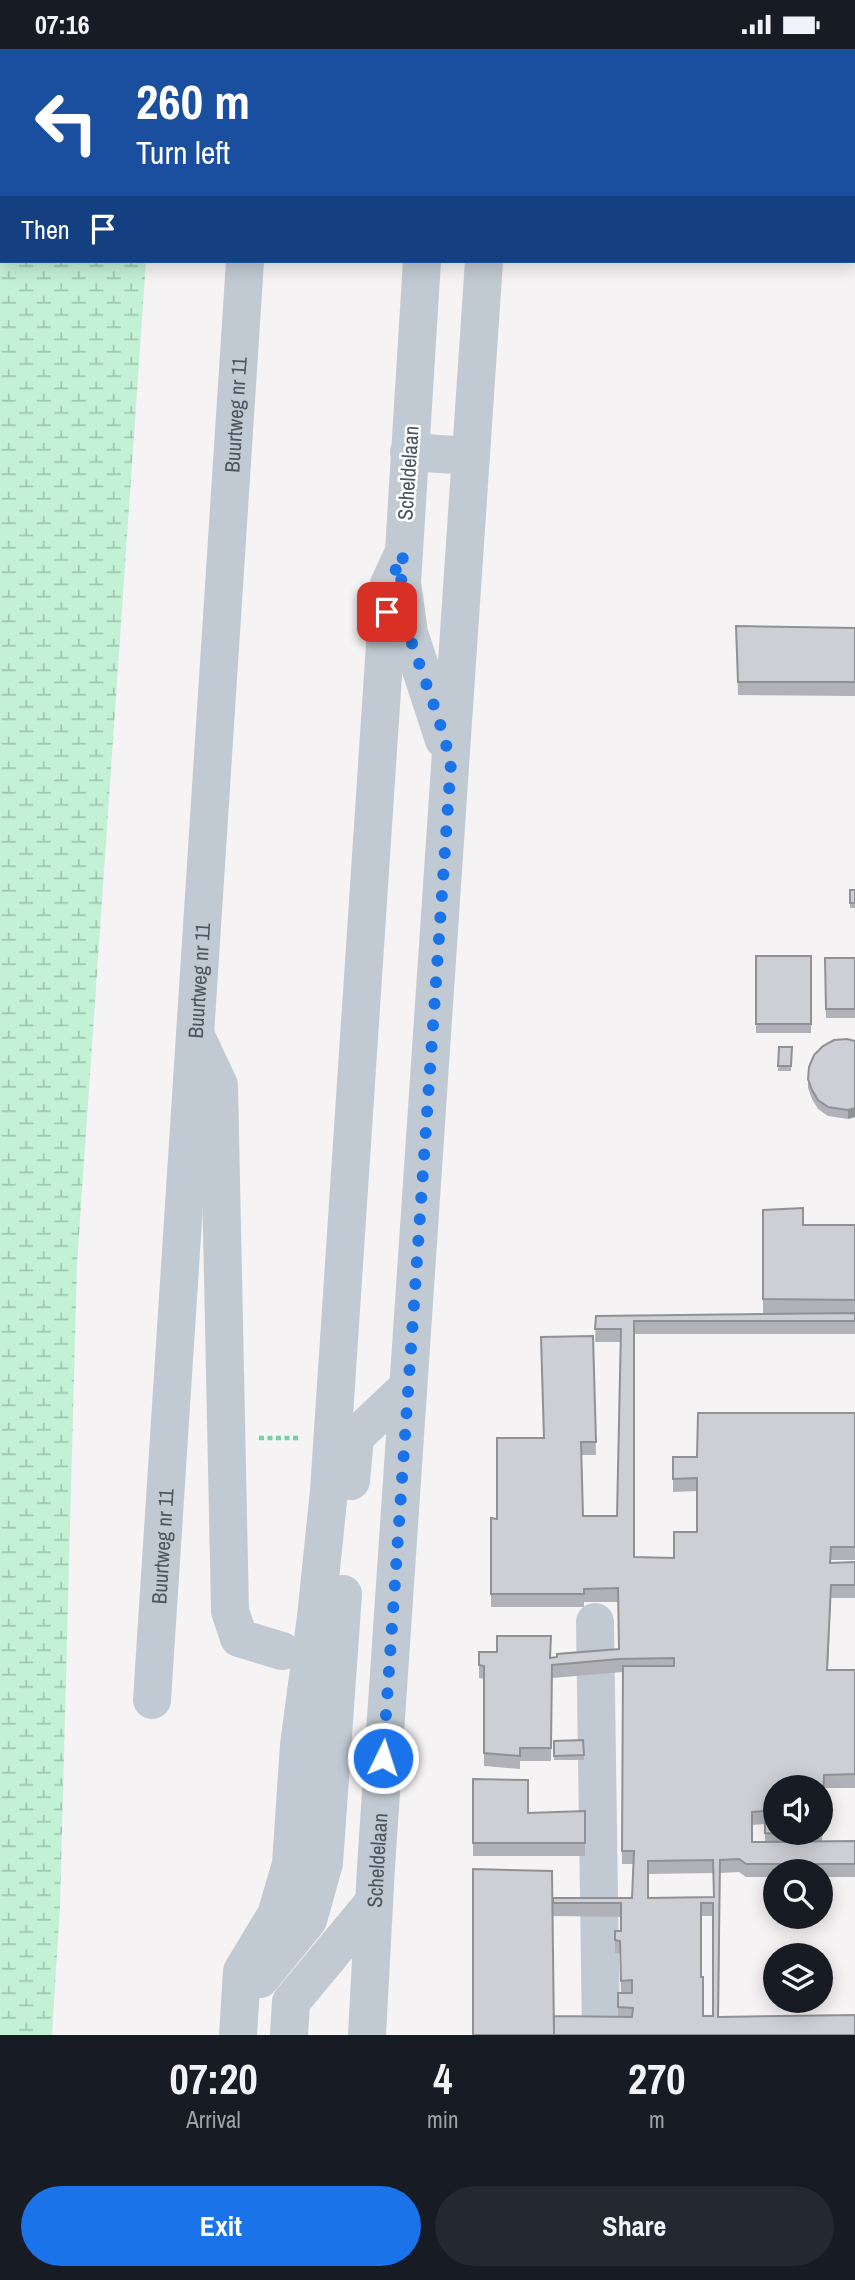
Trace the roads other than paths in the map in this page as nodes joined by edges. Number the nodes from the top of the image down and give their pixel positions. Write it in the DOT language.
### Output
graph roads {
  1 [pos="244,263"];
  2 [pos="422,263"];
  3 [pos="484,263"];
  4 [pos="410,452"];
  5 [pos="471,456"];
  6 [pos="403,554"];
  7 [pos="451,762"];
  8 [pos="193,1031"];
  9 [pos="408,1387"];
  10 [pos="595,1622"];
  11 [pos="282,1651"];
  12 [pos="152,1700"];
  13 [pos="374,1902"];
  14 [pos="238,2026"];
  15 [pos="289,2035"];
  16 [pos="367,2035"];
  17 [pos="601,2035"];
  1 -- 8 [label="lane, Buurtweg nr 11"];
  2 -- 4 [label="lane, Scheldelaan"];
  3 -- 5 [label="lane, Scheldelaan"];
  4 -- 5 [label="lane"];
  4 -- 6 [label="lane, Scheldelaan"];
  5 -- 7 [label="lane, Scheldelaan"];
  6 -- 7 [label="lane, Scheldelaan"];
  6 -- 14 [label="lane"];
  7 -- 9 [label="lane, Scheldelaan"];
  8 -- 11 [label="lane"];
  8 -- 12 [label="lane, Buurtweg nr 11"];
  9 -- 13 [label="lane, Scheldelaan"];
  9 -- 14 [label="lane"];
  10 -- 17 [label="lane"];
  13 -- 15 [label="lane"];
  13 -- 16 [label="lane, Scheldelaan"];
}
